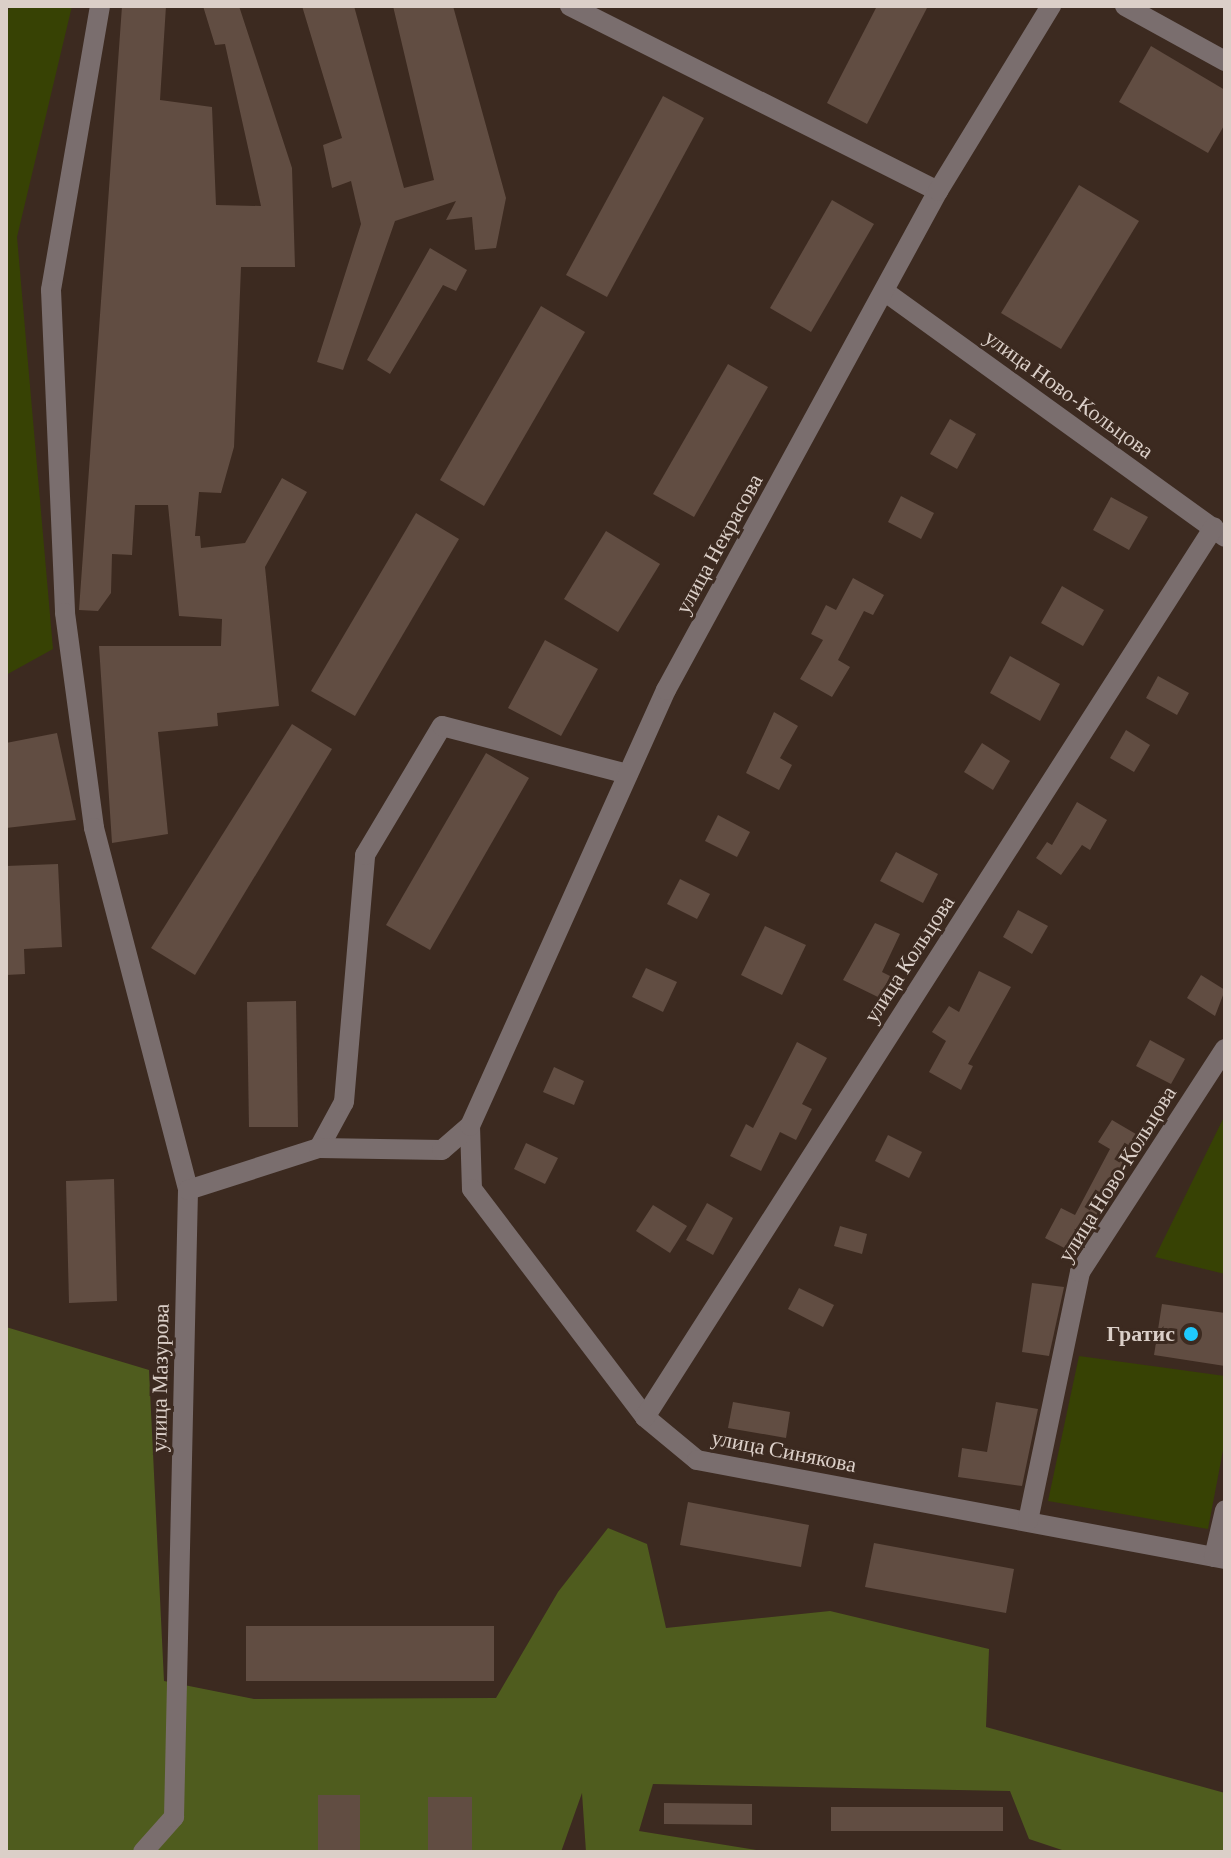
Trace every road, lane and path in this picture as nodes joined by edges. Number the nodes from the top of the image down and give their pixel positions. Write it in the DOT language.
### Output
graph roads {
  1 [pos="100,6"];
  2 [pos="570,6"];
  3 [pos="1051,6"];
  4 [pos="1125,6"];
  5 [pos="1225,61"];
  6 [pos="938,191"];
  7 [pos="884,291"];
  8 [pos="1219,532"];
  9 [pos="628,774"];
  10 [pos="1225,1049"];
  11 [pos="470,1126"];
  12 [pos="319,1148"];
  13 [pos="188,1190"];
  14 [pos="645,1417"];
  15 [pos="1225,1510"];
  16 [pos="1028,1521"];
  17 [pos="1219,1558"];
  18 [pos="143,1852"];
  1 -- 13 [label="street, улица Мазурова"];
  2 -- 6 [label="street"];
  3 -- 6 [label="street, улица Некрасова"];
  4 -- 5 [label="street"];
  6 -- 7 [label="street, улица Некрасова"];
  7 -- 8 [label="street, улица Ново-Кольцова"];
  7 -- 9 [label="street, улица Некрасова"];
  8 -- 14 [label="street, улица Кольцова"];
  9 -- 11 [label="street, улица Некрасова"];
  9 -- 12 [label="street"];
  10 -- 16 [label="street, улица Ново-Кольцова"];
  11 -- 12 [label="street"];
  11 -- 14 [label="street, улица Синякова"];
  12 -- 13 [label="street"];
  13 -- 18 [label="street, улица Мазурова"];
  14 -- 16 [label="street, улица Синякова"];
  15 -- 17 [label="street"];
  16 -- 17 [label="street, улица Синякова"];
}
